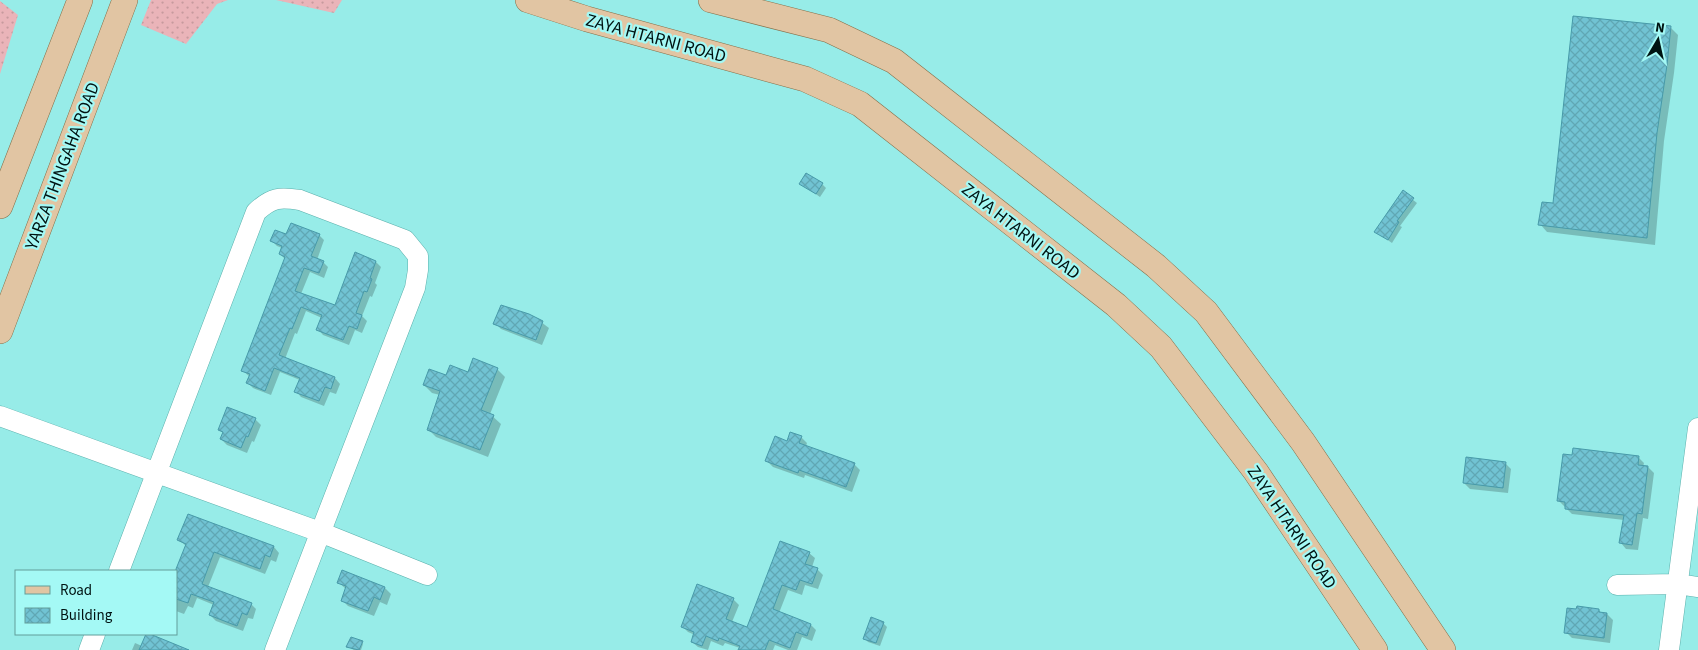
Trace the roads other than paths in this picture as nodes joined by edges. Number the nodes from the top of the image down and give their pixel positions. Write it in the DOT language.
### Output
graph roads {
  1 [pos="80,0"];
  2 [pos="528,0"];
  3 [pos="711,0"];
  4 [pos="125,1"];
  5 [pos="0,206"];
  6 [pos="0,331"];
  7 [pos="0,416"];
  8 [pos="1698,428"];
  9 [pos="156,472"];
  10 [pos="320,532"];
  11 [pos="119,570"];
  12 [pos="427,575"];
  13 [pos="1617,585"];
  14 [pos="1688,585"];
  15 [pos="95,635"];
  16 [pos="89,650"];
  17 [pos="275,650"];
  18 [pos="1375,650"];
  19 [pos="1443,650"];
  20 [pos="1669,650"];
  1 -- 5 [label="main road"];
  2 -- 18 [label="main road, ZAYA HTARNI ROAD"];
  3 -- 19 [label="main road"];
  4 -- 6 [label="main road, YARZA THINGAHA ROAD"];
  7 -- 9 [label="street"];
  8 -- 14 [label="street"];
  9 -- 10 [label="street"];
  9 -- 10 [label="street"];
  9 -- 11 [label="street"];
  10 -- 12 [label="street"];
  10 -- 17 [label="street"];
  13 -- 14 [label="street"];
  14 -- 20 [label="street"];
  15 -- 16 [label="street"];
}
